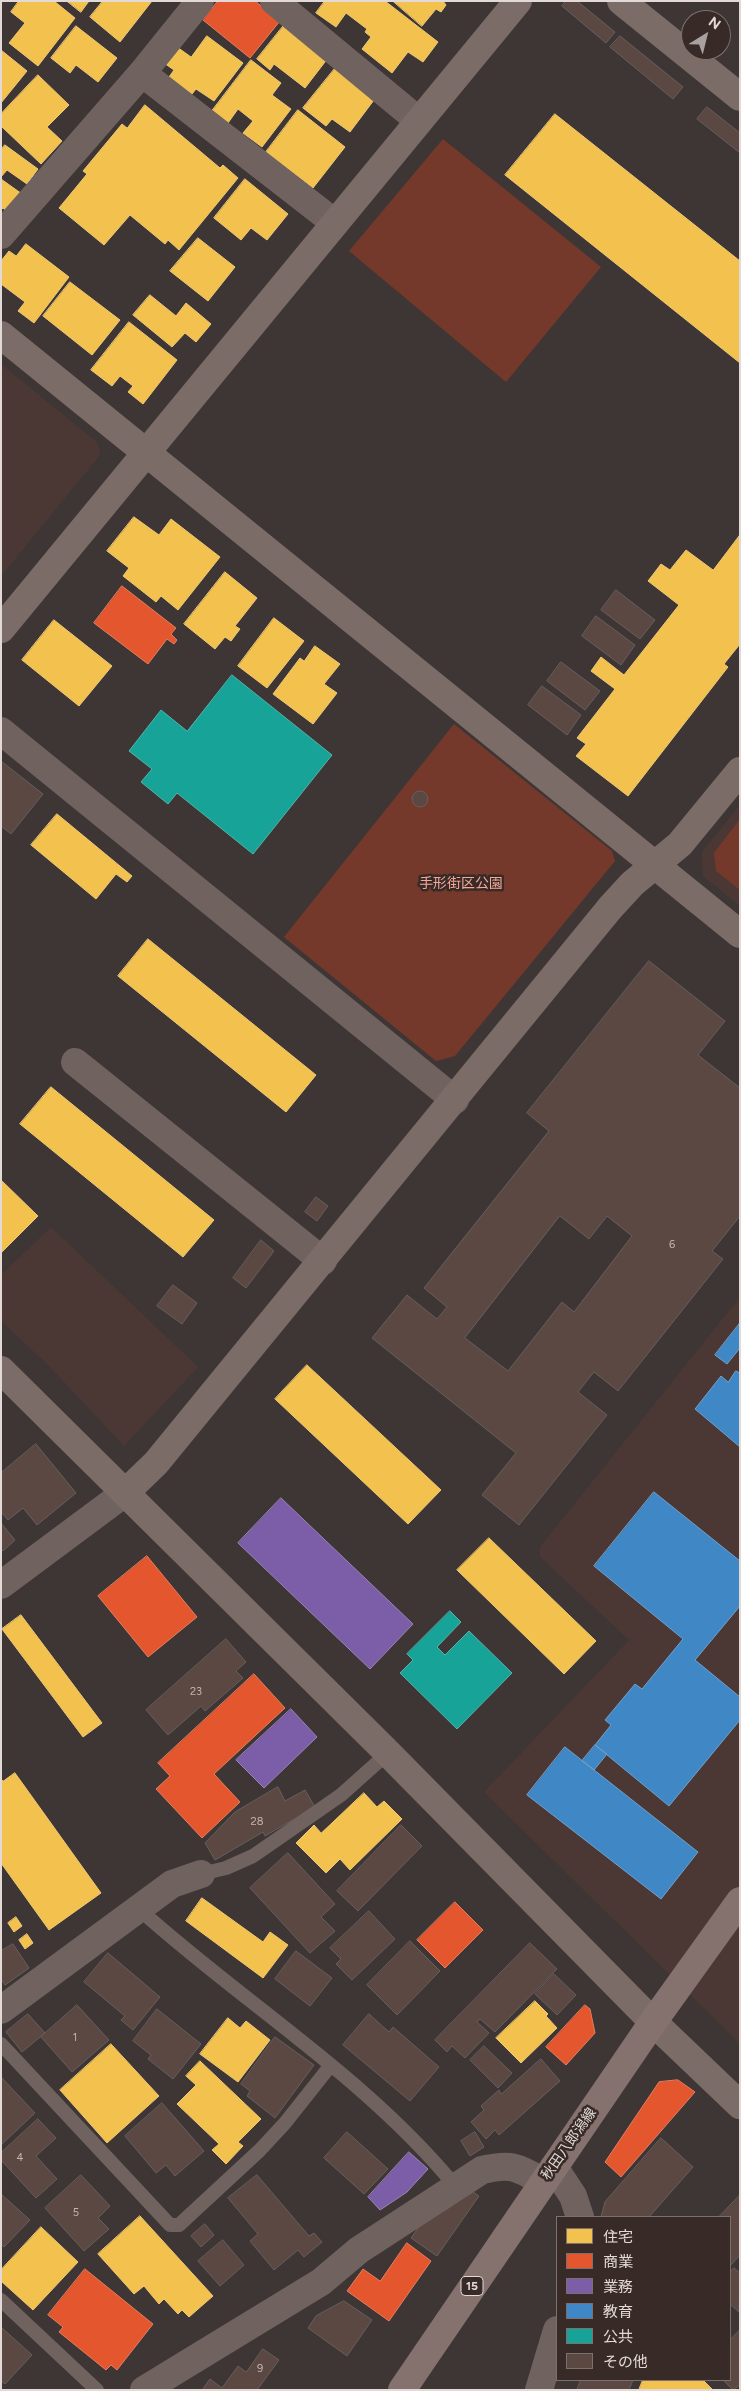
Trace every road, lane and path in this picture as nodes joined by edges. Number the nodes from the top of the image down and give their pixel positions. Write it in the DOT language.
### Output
graph roads {
  1 [pos="200,1"];
  2 [pos="274,1"];
  3 [pos="518,1"];
  4 [pos="621,1"];
  5 [pos="142,73"];
  6 [pos="740,97"];
  7 [pos="419,121"];
  8 [pos="335,223"];
  9 [pos="1,235"];
  10 [pos="1,335"];
  11 [pos="146,452"];
  12 [pos="1,630"];
  13 [pos="1,731"];
  14 [pos="740,771"];
  15 [pos="656,864"];
  16 [pos="740,934"];
  17 [pos="75,1062"];
  18 [pos="454,1100"];
  19 [pos="323,1260"];
  20 [pos="1,1370"];
  21 [pos="126,1492"];
  22 [pos="1,1585"];
  23 [pos="388,1753"];
  24 [pos="201,1874"];
  25 [pos="740,1900"];
  26 [pos="139,1909"];
  27 [pos="1,2010"];
  28 [pos="653,2022"];
  29 [pos="1,2044"];
  30 [pos="331,2065"];
  31 [pos="740,2105"];
  32 [pos="548,2174"];
  33 [pos="456,2187"];
  34 [pos="580,2216"];
  35 [pos="1,2300"];
  36 [pos="556,2333"];
  37 [pos="97,2390"];
  38 [pos="144,2390"];
  39 [pos="402,2390"];
  40 [pos="539,2390"];
  1 -- 5 [label="street"];
  2 -- 7 [label="street"];
  3 -- 7 [label="street"];
  4 -- 6 [label="street"];
  5 -- 8 [label="street"];
  5 -- 9 [label="street"];
  7 -- 8 [label="street"];
  8 -- 11 [label="street"];
  10 -- 11 [label="street"];
  11 -- 12 [label="street"];
  11 -- 15 [label="street"];
  13 -- 18 [label="street"];
  14 -- 15 [label="street"];
  15 -- 16 [label="street"];
  15 -- 18 [label="street"];
  17 -- 19 [label="street"];
  18 -- 19 [label="street"];
  19 -- 21 [label="street"];
  20 -- 21 [label="street"];
  21 -- 22 [label="street"];
  21 -- 23 [label="street"];
  23 -- 24 [label="lane"];
  23 -- 28 [label="street"];
  24 -- 26 [label="street"];
  25 -- 28 [label="main road, 秋田八郎潟線 / 15"];
  26 -- 27 [label="street"];
  26 -- 30 [label="lane"];
  28 -- 31 [label="street"];
  28 -- 32 [label="main road, 秋田八郎潟線 / 15"];
  29 -- 30 [label="lane"];
  30 -- 33 [label="lane"];
  32 -- 33 [label="street"];
  32 -- 34 [label="street"];
  32 -- 39 [label="main road, 秋田八郎潟線 / 15"];
  33 -- 38 [label="street"];
  35 -- 37 [label="lane"];
  36 -- 40 [label="street"];
}
